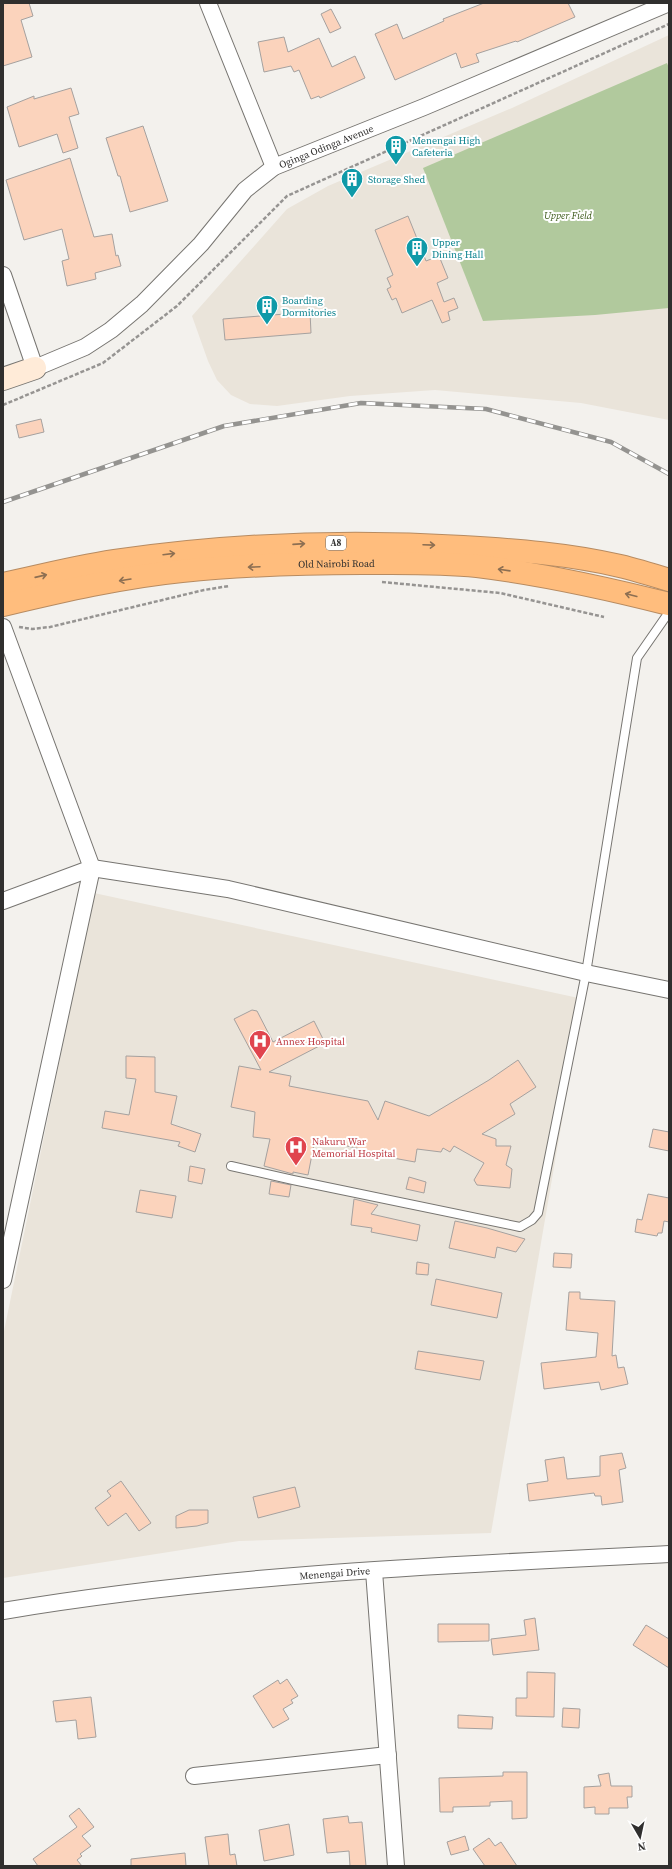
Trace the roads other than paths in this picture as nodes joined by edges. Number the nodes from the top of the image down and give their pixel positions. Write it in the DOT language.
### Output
graph roads {
  1 [pos="208,3"];
  2 [pos="669,3"];
  3 [pos="649,7"];
  4 [pos="274,167"];
  5 [pos="3,275"];
  6 [pos="35,368"];
  7 [pos="3,379"];
  8 [pos="669,580"];
  9 [pos="3,584"];
  10 [pos="669,604"];
  11 [pos="3,605"];
  12 [pos="669,612"];
  13 [pos="10,627"];
  14 [pos="92,868"];
  15 [pos="3,901"];
  16 [pos="586,973"];
  17 [pos="669,990"];
  18 [pos="231,1166"];
  19 [pos="3,1280"];
  20 [pos="669,1554"];
  21 [pos="374,1571"];
  22 [pos="3,1611"];
  23 [pos="388,1755"];
  24 [pos="194,1776"];
  25 [pos="396,1866"];
  1 -- 4 [label="street"];
  2 -- 3 [label="street, Oginga Odinga Avenue"];
  3 -- 4 [label="street, Oginga Odinga Avenue"];
  4 -- 6 [label="street, Oginga Odinga Avenue"];
  5 -- 6 [label="street"];
  6 -- 7 [label="street"];
  9 -- 8 [label="highway, Old Nairobi Road / A8, one-way"];
  10 -- 11 [label="highway, Old Nairobi Road / A8, one-way"];
  12 -- 16 [label="lane"];
  13 -- 14 [label="street"];
  14 -- 15 [label="street"];
  14 -- 16 [label="street"];
  14 -- 19 [label="street"];
  16 -- 17 [label="street"];
  16 -- 18 [label="lane"];
  20 -- 21 [label="street, Menengai Drive"];
  21 -- 22 [label="street, Menengai Drive"];
  21 -- 23 [label="street"];
  23 -- 24 [label="street"];
  23 -- 25 [label="street"];
}
